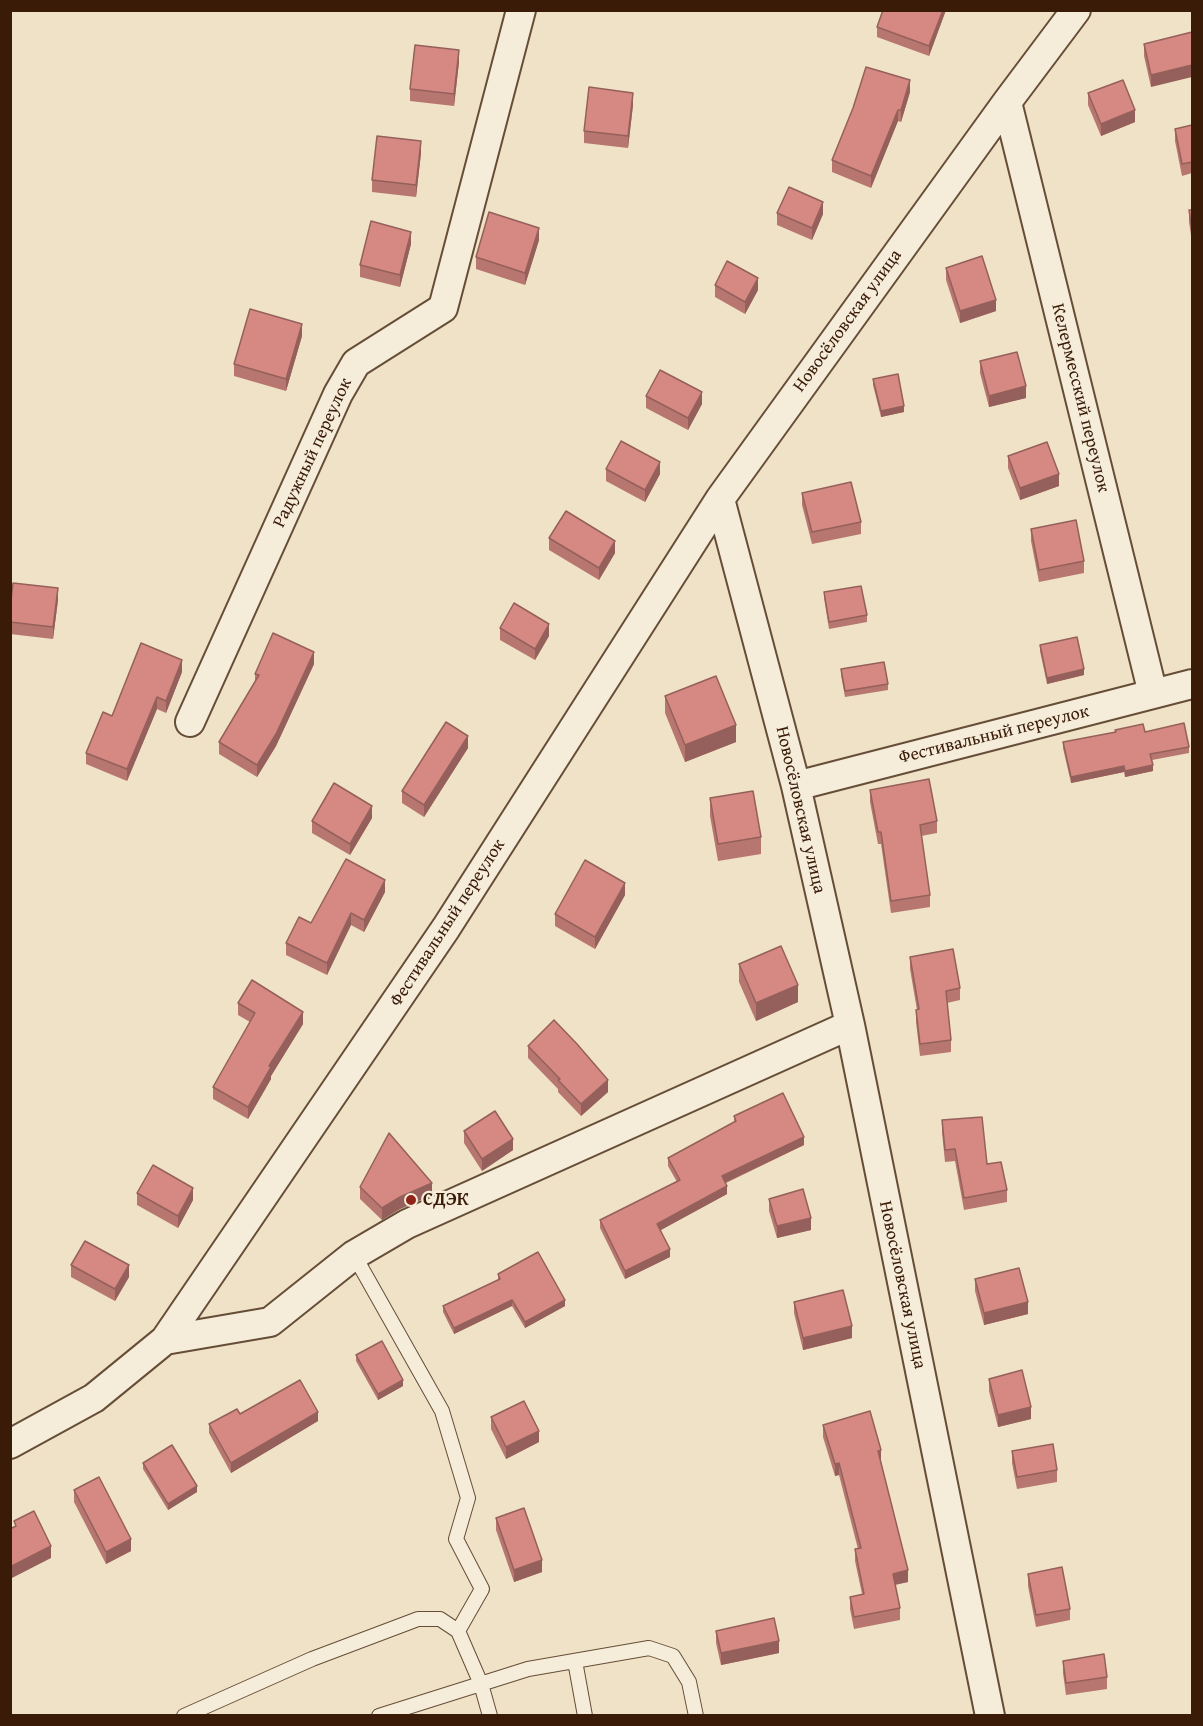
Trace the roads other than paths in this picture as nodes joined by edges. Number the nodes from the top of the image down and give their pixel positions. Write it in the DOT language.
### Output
graph roads {
  1 [pos="521,10"];
  2 [pos="1076,10"];
  3 [pos="1006,102"];
  4 [pos="720,499"];
  5 [pos="1192,684"];
  6 [pos="1153,694"];
  7 [pos="190,722"];
  8 [pos="796,786"];
  9 [pos="850,1025"];
  10 [pos="354,1255"];
  11 [pos="165,1341"];
  12 [pos="10,1444"];
  13 [pos="458,1631"];
  14 [pos="575,1661"];
  15 [pos="481,1684"];
  16 [pos="184,1716"];
  17 [pos="379,1716"];
  18 [pos="490,1716"];
  19 [pos="585,1716"];
  20 [pos="696,1716"];
  21 [pos="990,1716"];
  1 -- 7 [label="street, Радужный переулок"];
  2 -- 3 [label="street, Новосёловская улица"];
  3 -- 4 [label="street, Новосёловская улица"];
  3 -- 6 [label="street, Келермесский переулок"];
  4 -- 8 [label="street, Новосёловская улица"];
  4 -- 11 [label="street, Фестивальный переулок"];
  5 -- 6 [label="street, Фестивальный переулок"];
  6 -- 8 [label="street, Фестивальный переулок"];
  8 -- 9 [label="street, Новосёловская улица"];
  9 -- 10 [label="street, Фестивальный переулок"];
  9 -- 21 [label="street, Новосёловская улица"];
  10 -- 11 [label="street, Фестивальный переулок"];
  10 -- 13 [label="lane"];
  11 -- 12 [label="street, Фестивальный переулок"];
  13 -- 15 [label="lane"];
  13 -- 16 [label="lane"];
  14 -- 15 [label="lane"];
  14 -- 19 [label="lane"];
  14 -- 20 [label="lane"];
  15 -- 17 [label="lane"];
  15 -- 18 [label="lane"];
}
